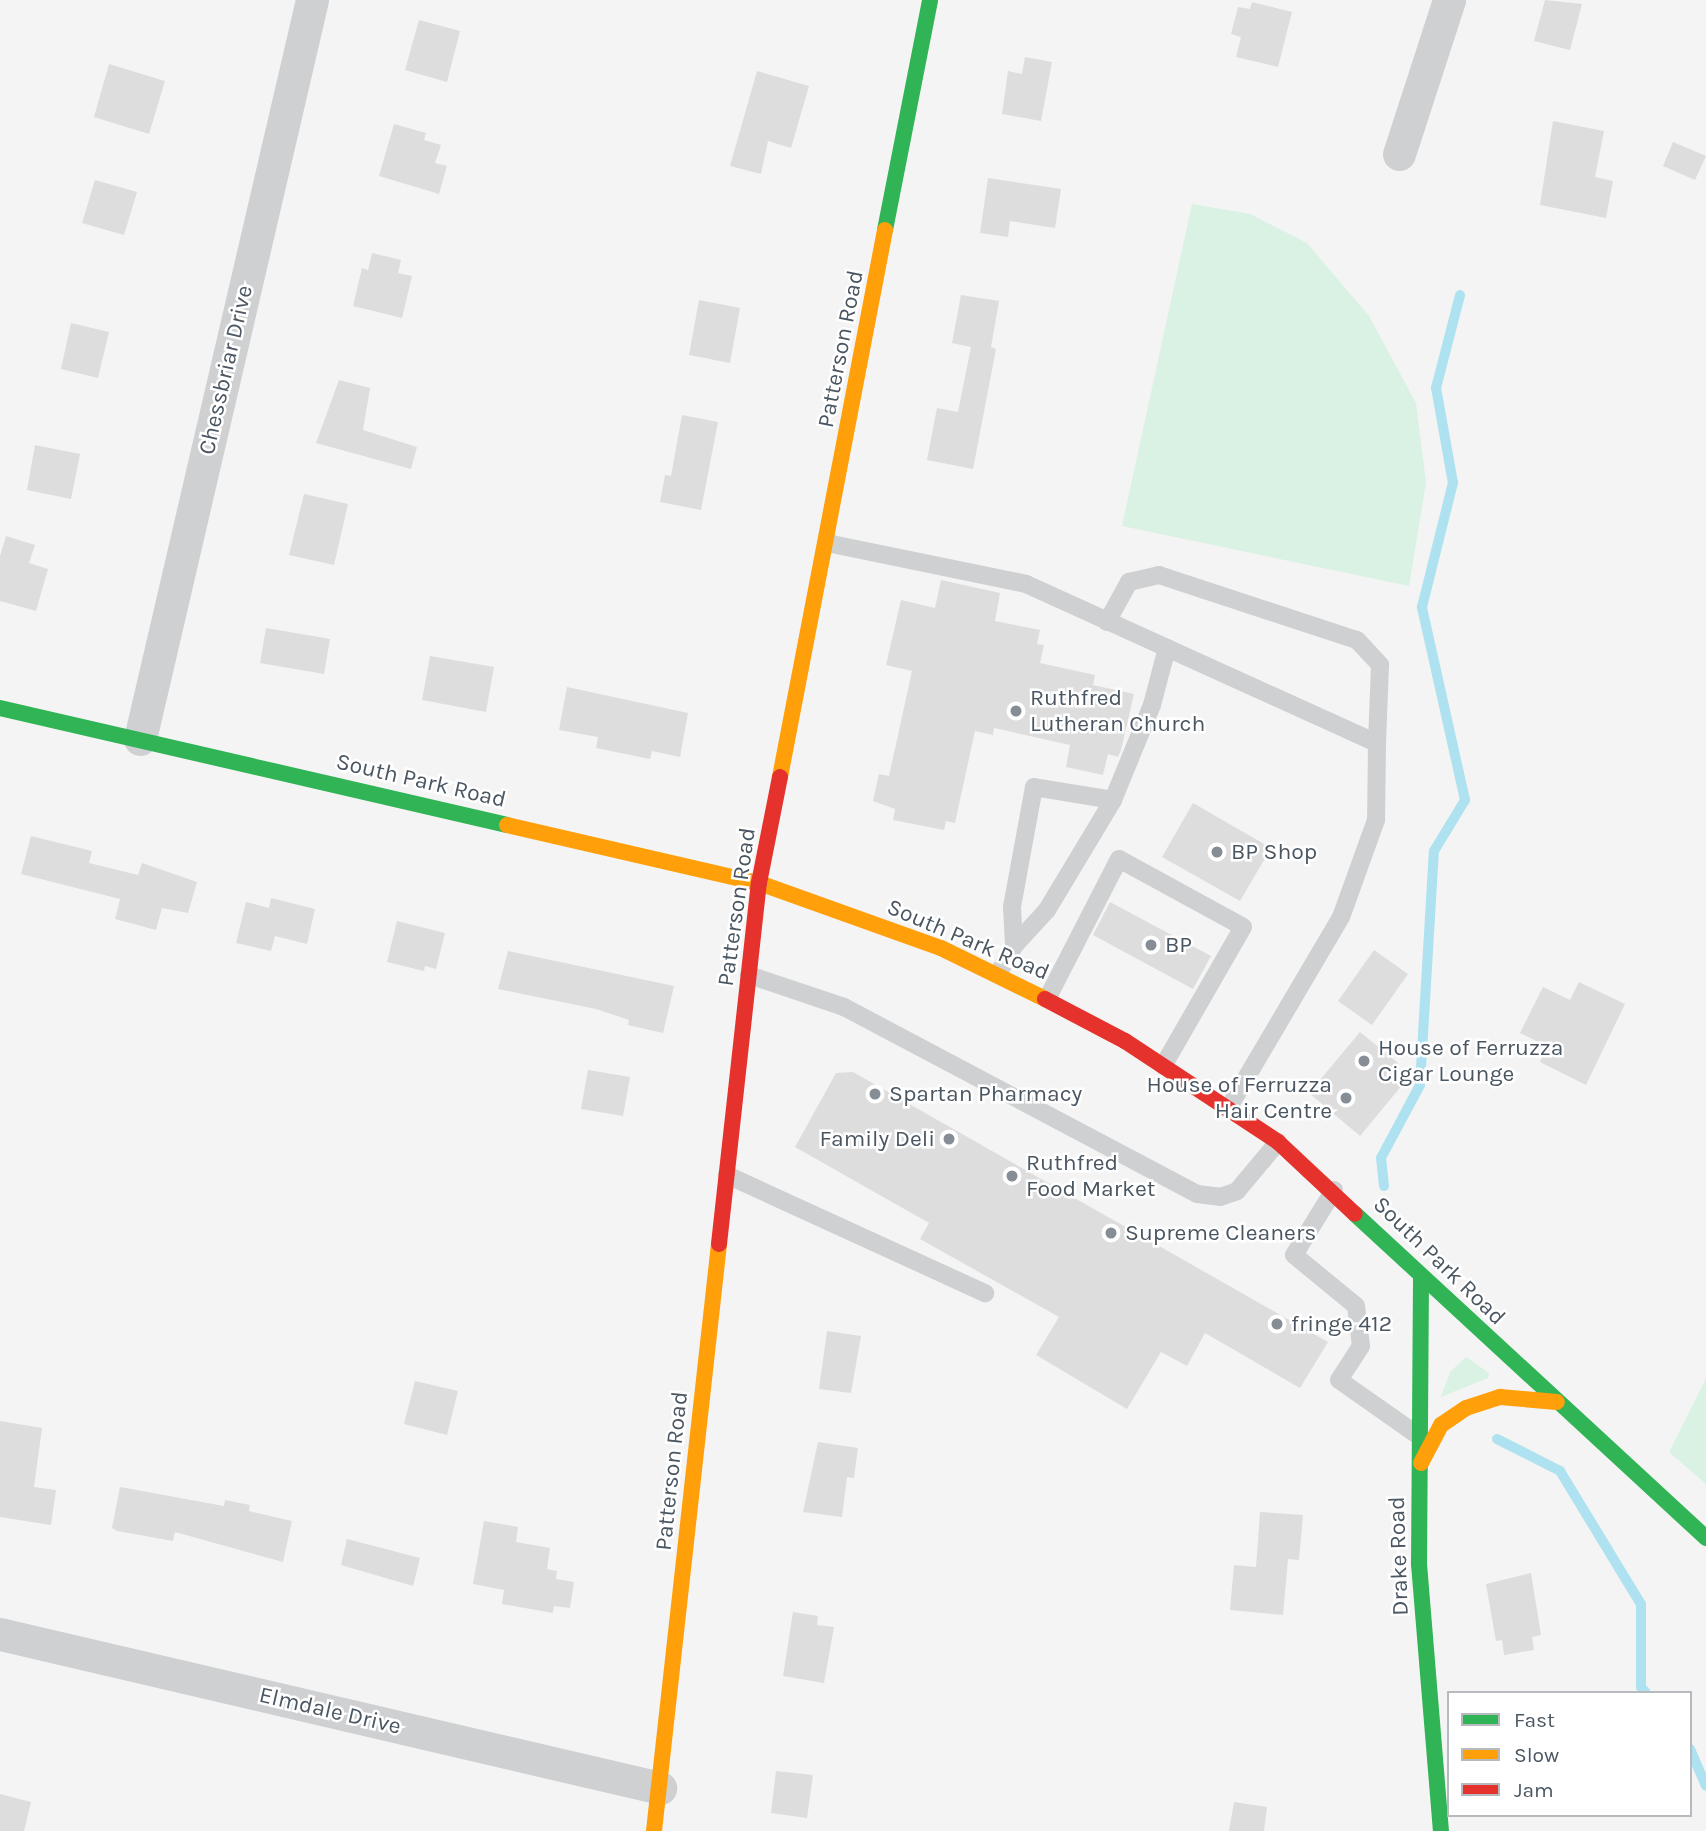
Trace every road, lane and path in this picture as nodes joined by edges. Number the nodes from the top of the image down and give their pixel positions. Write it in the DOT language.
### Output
graph roads {
  1 [pos="312,0"];
  2 [pos="930,0"];
  3 [pos="1449,0"];
  4 [pos="1399,154"];
  5 [pos="827,543"];
  6 [pos="1107,622"];
  7 [pos="1167,648"];
  8 [pos="0,708"];
  9 [pos="140,739"];
  10 [pos="1377,743"];
  11 [pos="1113,800"];
  12 [pos="760,883"];
  13 [pos="1014,946"];
  14 [pos="998,974"];
  15 [pos="749,975"];
  16 [pos="1047,999"];
  17 [pos="1163,1066"];
  18 [pos="1228,1109"];
  19 [pos="1278,1142"];
  20 [pos="727,1175"];
  21 [pos="1334,1190"];
  22 [pos="1422,1279"];
  23 [pos="985,1293"];
  24 [pos="1557,1402"];
  25 [pos="1420,1437"];
  26 [pos="1420,1465"];
  27 [pos="1706,1538"];
  28 [pos="0,1634"];
  29 [pos="660,1788"];
  30 [pos="654,1831"];
  31 [pos="1441,1831"];
  1 -- 9 [label="street, Chessbriar Drive"];
  2 -- 5 [label="street, Patterson Road"];
  3 -- 4 [label="street"];
  5 -- 6 [label="lane"];
  5 -- 12 [label="street, Patterson Road"];
  6 -- 7 [label="lane"];
  6 -- 10 [label="lane"];
  7 -- 10 [label="lane"];
  7 -- 11 [label="lane"];
  8 -- 9 [label="street, South Park Road"];
  9 -- 12 [label="street, South Park Road"];
  10 -- 18 [label="lane"];
  11 -- 13 [label="lane"];
  11 -- 13 [label="lane"];
  12 -- 14 [label="street, South Park Road"];
  12 -- 15 [label="street, Patterson Road"];
  13 -- 14 [label="lane"];
  14 -- 16 [label="street, South Park Road"];
  15 -- 19 [label="lane"];
  15 -- 20 [label="street, Patterson Road"];
  16 -- 17 [label="street, South Park Road"];
  16 -- 17 [label="lane"];
  17 -- 18 [label="street, South Park Road"];
  18 -- 19 [label="street, South Park Road"];
  19 -- 21 [label="street, South Park Road"];
  20 -- 23 [label="lane"];
  20 -- 29 [label="street, Patterson Road"];
  21 -- 22 [label="street, South Park Road"];
  21 -- 25 [label="lane"];
  22 -- 24 [label="street, South Park Road"];
  22 -- 25 [label="street, Drake Road"];
  24 -- 26 [label="street"];
  24 -- 27 [label="street, South Park Road"];
  25 -- 26 [label="street, Drake Road"];
  26 -- 31 [label="street, Drake Road"];
  28 -- 29 [label="street, Elmdale Drive"];
  29 -- 30 [label="street, Patterson Road"];
}
